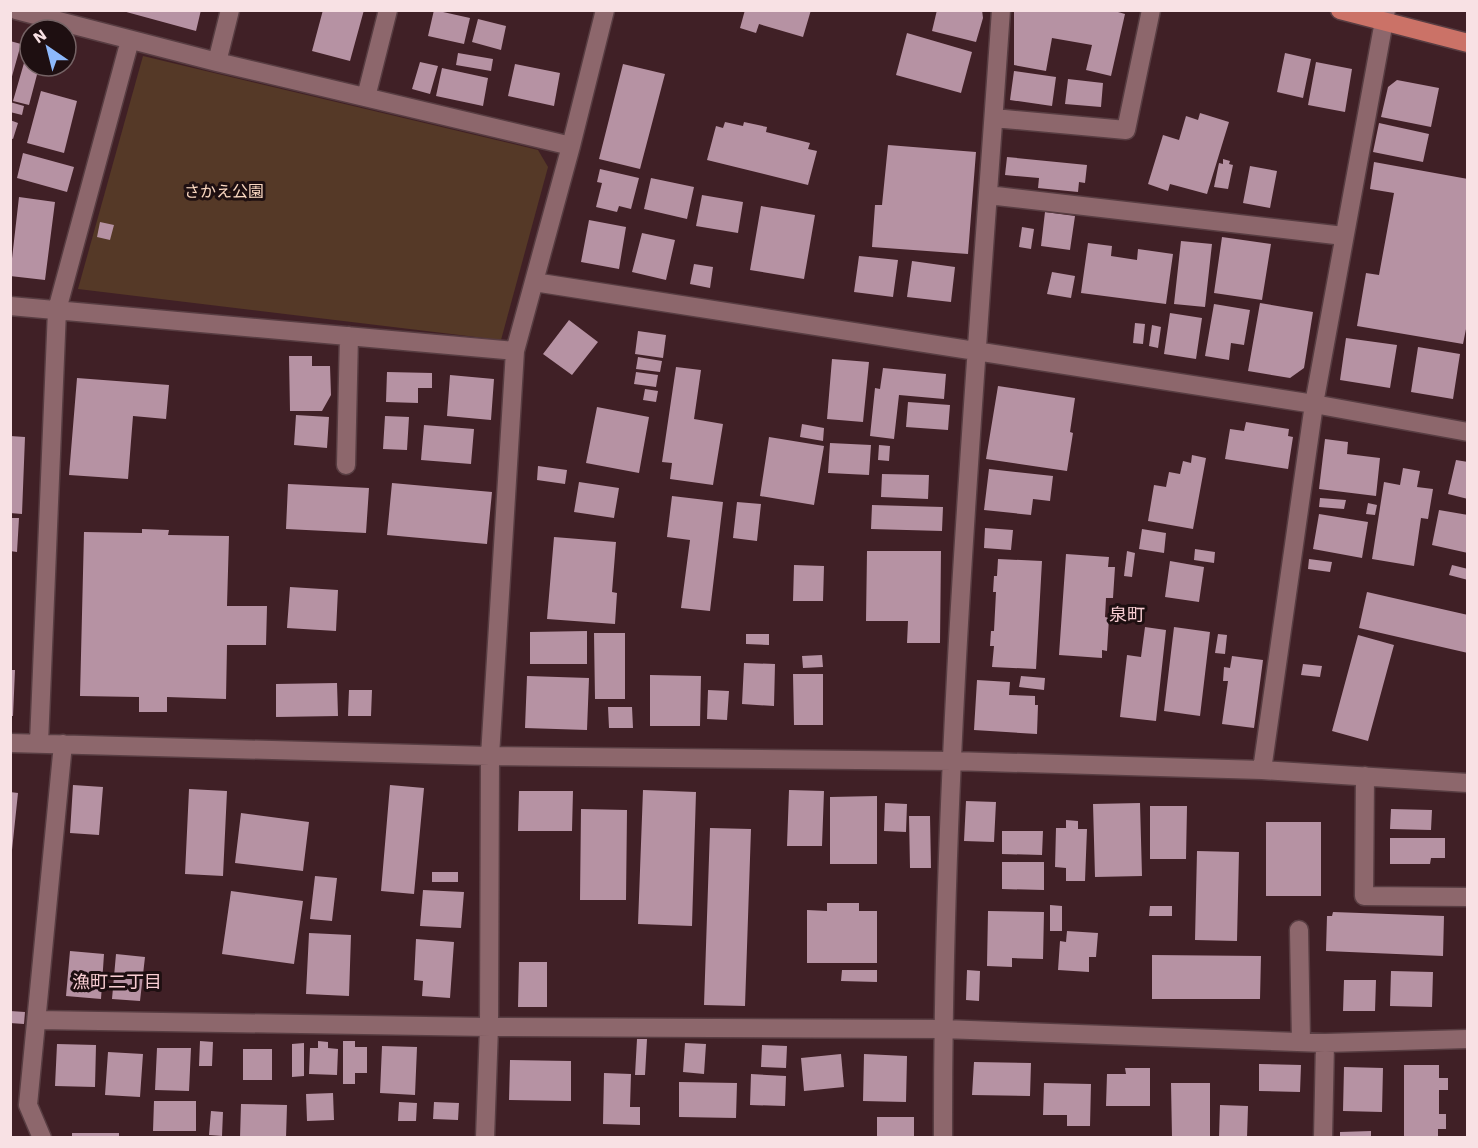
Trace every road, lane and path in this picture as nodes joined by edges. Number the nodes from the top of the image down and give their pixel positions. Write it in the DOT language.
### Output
graph roads {
  1 [pos="16,10"];
  2 [pos="230,10"];
  3 [pos="387,10"];
  4 [pos="605,10"];
  5 [pos="1001,10"];
  6 [pos="1152,10"];
  7 [pos="1340,10"];
  8 [pos="1385,16"];
  9 [pos="130,40"];
  10 [pos="1467,43"];
  11 [pos="218,62"];
  12 [pos="366,97"];
  13 [pos="994,118"];
  14 [pos="571,146"];
  15 [pos="988,195"];
  16 [pos="1344,236"];
  17 [pos="534,282"];
  18 [pos="10,306"];
  19 [pos="57,310"];
  20 [pos="350,336"];
  21 [pos="515,351"];
  22 [pos="977,351"];
  23 [pos="1314,404"];
  24 [pos="1467,432"];
  25 [pos="346,465"];
  26 [pos="10,743"];
  27 [pos="39,743"];
  28 [pos="63,744"];
  29 [pos="490,756"];
  30 [pos="952,761"];
  31 [pos="1262,770"];
  32 [pos="1365,776"];
  33 [pos="1467,783"];
  34 [pos="1467,897"];
  35 [pos="1299,930"];
  36 [pos="37,1020"];
  37 [pos="489,1027"];
  38 [pos="943,1029"];
  39 [pos="1467,1039"];
  40 [pos="1301,1042"];
  41 [pos="1325,1043"];
  42 [pos="42,1137"];
  43 [pos="485,1137"];
  44 [pos="943,1137"];
  45 [pos="1323,1137"];
  1 -- 9 [label="street"];
  2 -- 11 [label="street"];
  3 -- 12 [label="street"];
  4 -- 14 [label="street"];
  5 -- 13 [label="street"];
  6 -- 13 [label="street"];
  7 -- 8 [label="main road"];
  8 -- 10 [label="main road"];
  8 -- 16 [label="street"];
  9 -- 11 [label="street"];
  9 -- 19 [label="street"];
  11 -- 12 [label="street"];
  12 -- 14 [label="street"];
  13 -- 15 [label="street"];
  14 -- 17 [label="street"];
  15 -- 16 [label="street"];
  15 -- 22 [label="street"];
  16 -- 23 [label="street"];
  17 -- 21 [label="street"];
  17 -- 22 [label="street"];
  18 -- 19 [label="street"];
  19 -- 20 [label="street"];
  19 -- 27 [label="street"];
  20 -- 21 [label="street"];
  20 -- 25 [label="street"];
  21 -- 29 [label="street"];
  22 -- 23 [label="street"];
  22 -- 30 [label="street"];
  23 -- 24 [label="street"];
  23 -- 31 [label="street"];
  26 -- 27 [label="street"];
  27 -- 28 [label="street"];
  28 -- 29 [label="street"];
  28 -- 36 [label="street"];
  29 -- 30 [label="street"];
  29 -- 37 [label="street"];
  30 -- 31 [label="street"];
  30 -- 38 [label="street"];
  31 -- 32 [label="street"];
  32 -- 33 [label="street"];
  32 -- 34 [label="street"];
  35 -- 40 [label="street"];
  36 -- 37 [label="street"];
  36 -- 42 [label="street"];
  37 -- 38 [label="street"];
  37 -- 43 [label="street"];
  38 -- 40 [label="street"];
  38 -- 44 [label="street"];
  39 -- 41 [label="street"];
  40 -- 41 [label="street"];
  41 -- 45 [label="street"];
}
